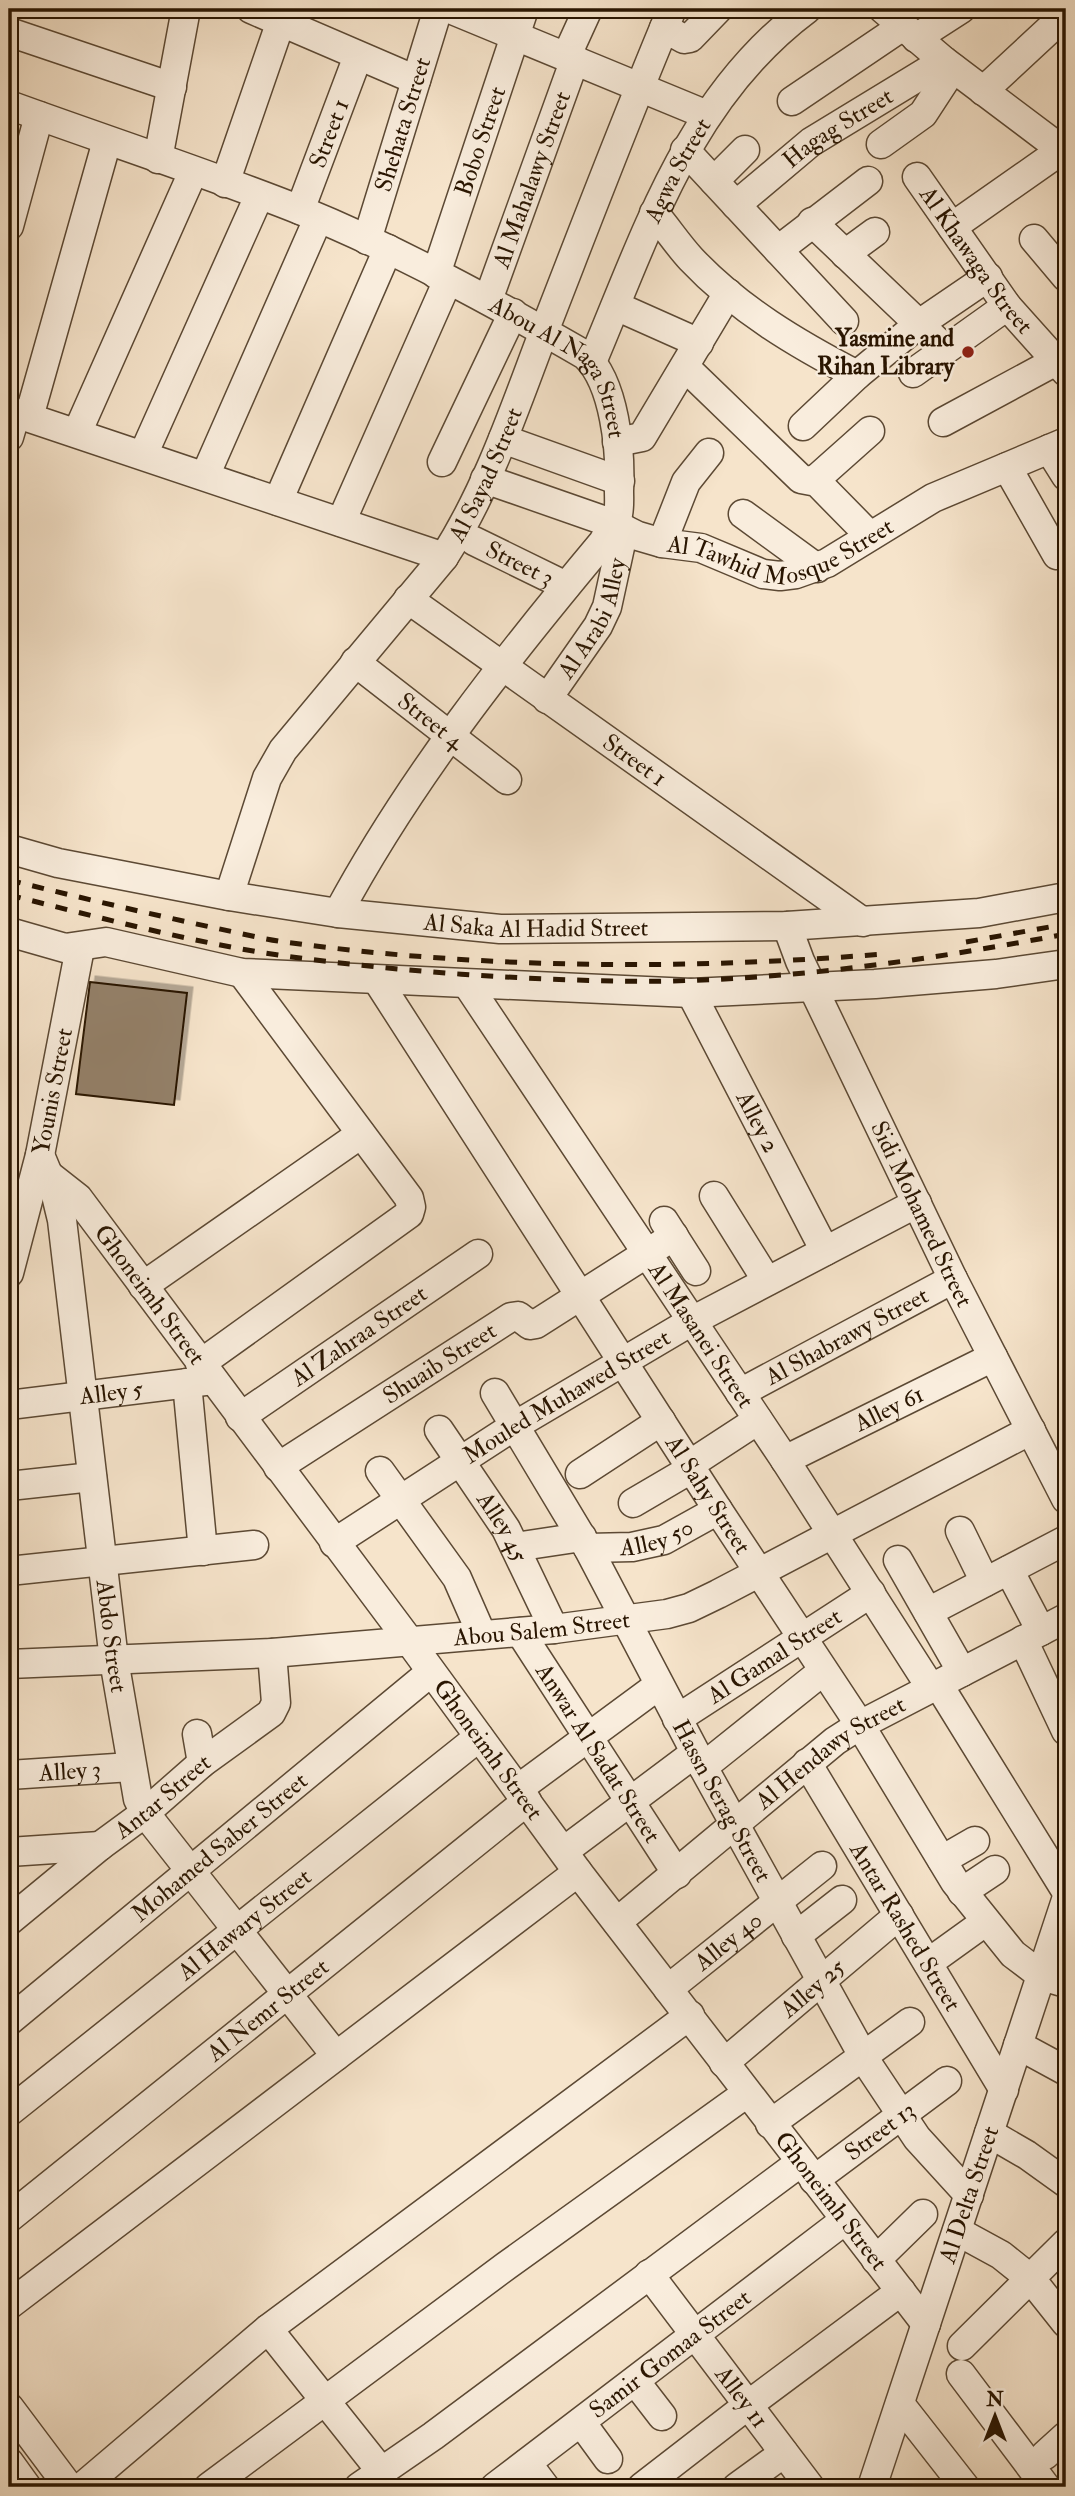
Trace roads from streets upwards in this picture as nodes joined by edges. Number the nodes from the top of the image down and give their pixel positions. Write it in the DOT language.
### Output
graph roads {
  1 [pos="186,9"];
  2 [pos="251,9"];
  3 [pos="438,9"];
  4 [pos="450,9"];
  5 [pos="587,9"];
  6 [pos="718,9"];
  7 [pos="807,9"];
  8 [pos="961,9"];
  9 [pos="1066,13"];
  10 [pos="668,19"];
  11 [pos="281,22"];
  12 [pos="520,22"];
  13 [pos="901,24"];
  14 [pos="9,32"];
  15 [pos="358,56"];
  16 [pos="571,57"];
  17 [pos="948,65"];
  18 [pos="416,80"];
  19 [pos="640,85"];
  20 [pos="172,87"];
  21 [pos="983,91"];
  22 [pos="792,101"];
  23 [pos="9,105"];
  24 [pos="707,115"];
  25 [pos="39,116"];
  26 [pos="107,141"];
  27 [pos="881,144"];
  28 [pos="685,150"];
  29 [pos="745,150"];
  30 [pos="1065,150"];
  31 [pos="158,159"];
  32 [pos="193,172"];
  33 [pos="917,177"];
  34 [pos="714,181"];
  35 [pos="867,181"];
  36 [pos="225,183"];
  37 [pos="259,196"];
  38 [pos="736,205"];
  39 [pos="654,213"];
  40 [pos="309,215"];
  41 [pos="812,222"];
  42 [pos="9,226"];
  43 [pos="952,226"];
  44 [pos="875,232"];
  45 [pos="1034,239"];
  46 [pos="378,245"];
  47 [pos="778,250"];
  48 [pos="845,254"];
  49 [pos="442,277"];
  50 [pos="988,277"];
  51 [pos="1066,278"];
  52 [pos="728,293"];
  53 [pos="488,300"];
  54 [pos="616,306"];
  55 [pos="1007,306"];
  56 [pos="513,313"];
  57 [pos="844,321"];
  58 [pos="919,324"];
  59 [pos="544,331"];
  60 [pos="945,349"];
  61 [pos="692,355"];
  62 [pos="592,362"];
  63 [pos="1061,367"];
  64 [pos="912,373"];
  65 [pos="857,375"];
  66 [pos="16,420"];
  67 [pos="943,422"];
  68 [pos="803,426"];
  69 [pos="870,430"];
  70 [pos="77,433"];
  71 [pos="503,439"];
  72 [pos="617,442"];
  73 [pos="1058,446"];
  74 [pos="709,453"];
  75 [pos="143,455"];
  76 [pos="442,462"];
  77 [pos="1007,467"];
  78 [pos="1066,476"];
  79 [pos="205,477"];
  80 [pos="485,479"];
  81 [pos="815,480"];
  82 [pos="620,481"];
  83 [pos="278,501"];
  84 [pos="743,514"];
  85 [pos="341,522"];
  86 [pos="619,526"];
  87 [pos="870,536"];
  88 [pos="474,541"];
  89 [pos="662,543"];
  90 [pos="1057,555"];
  91 [pos="444,557"];
  92 [pos="817,568"];
  93 [pos="566,586"];
  94 [pos="408,599"];
  95 [pos="355,662"];
  96 [pos="502,667"];
  97 [pos="547,699"];
  98 [pos="450,736"];
  99 [pos="507,780"];
  100 [pos="9,849"];
  101 [pos="229,896"];
  102 [pos="1066,897"];
  103 [pos="338,913"];
  104 [pos="863,922"];
  105 [pos="787,926"];
  106 [pos="9,933"];
  107 [pos="80,947"];
  108 [pos="1066,964"];
  109 [pos="242,973"];
  110 [pos="377,980"];
  111 [pos="467,984"];
  112 [pos="812,986"];
  113 [pos="691,993"];
  114 [pos="361,1134"];
  115 [pos="45,1166"];
  116 [pos="714,1196"];
  117 [pos="917,1203"];
  118 [pos="825,1251"];
  119 [pos="478,1254"];
  120 [pos="646,1254"];
  121 [pos="696,1271"];
  122 [pos="9,1273"];
  123 [pos="953,1279"];
  124 [pos="767,1282"];
  125 [pos="143,1286"];
  126 [pos="580,1296"];
  127 [pos="692,1321"];
  128 [pos="993,1357"];
  129 [pos="623,1362"];
  130 [pos="200,1375"];
  131 [pos="495,1393"];
  132 [pos="740,1393"];
  133 [pos="82,1396"];
  134 [pos="9,1405"];
  135 [pos="240,1417"];
  136 [pos="758,1419"];
  137 [pos="661,1421"];
  138 [pos="516,1425"];
  139 [pos="439,1430"];
  140 [pos="1031,1430"];
  141 [pos="785,1460"];
  142 [pos="460,1461"];
  143 [pos="278,1467"];
  144 [pos="690,1467"];
  145 [pos="380,1471"];
  146 [pos="580,1474"];
  147 [pos="92,1477"];
  148 [pos="9,1486"];
  149 [pos="401,1499"];
  150 [pos="1066,1499"];
  151 [pos="633,1503"];
  152 [pos="718,1510"];
  153 [pos="960,1531"];
  154 [pos="833,1534"];
  155 [pos="1066,1540"];
  156 [pos="334,1543"];
  157 [pos="585,1543"];
  158 [pos="254,1545"];
  159 [pos="515,1547"];
  160 [pos="203,1551"];
  161 [pos="898,1560"];
  162 [pos="101,1561"];
  163 [pos="9,1571"];
  164 [pos="759,1573"];
  165 [pos="997,1576"];
  166 [pos="870,1593"];
  167 [pos="928,1612"];
  168 [pos="1066,1618"];
  169 [pos="625,1619"];
  170 [pos="554,1629"];
  171 [pos="520,1632"];
  172 [pos="482,1635"];
  173 [pos="1032,1635"];
  174 [pos="802,1638"];
  175 [pos="410,1642"];
  176 [pos="272,1653"];
  177 [pos="114,1660"];
  178 [pos="9,1664"];
  179 [pos="823,1671"];
  180 [pos="431,1672"];
  181 [pos="944,1681"];
  182 [pos="659,1685"];
  183 [pos="677,1720"];
  184 [pos="860,1725"];
  185 [pos="1066,1731"];
  186 [pos="197,1734"];
  187 [pos="588,1736"];
  188 [pos="479,1737"];
  189 [pos="699,1760"];
  190 [pos="202,1763"];
  191 [pos="807,1763"];
  192 [pos="131,1767"];
  193 [pos="9,1775"];
  194 [pos="522,1795"];
  195 [pos="631,1801"];
  196 [pos="145,1812"];
  197 [pos="736,1824"];
  198 [pos="975,1842"];
  199 [pos="100,1846"];
  200 [pos="9,1852"];
  201 [pos="942,1860"];
  202 [pos="571,1861"];
  203 [pos="822,1866"];
  204 [pos="191,1870"];
  205 [pos="995,1870"];
  206 [pos="677,1874"];
  207 [pos="1066,1891"];
  208 [pos="962,1892"];
  209 [pos="842,1900"];
  210 [pos="1066,1900"];
  211 [pos="777,1902"];
  212 [pos="899,1915"];
  213 [pos="9,1921"];
  214 [pos="617,1922"];
  215 [pos="985,1922"];
  216 [pos="238,1930"];
  217 [pos="796,1936"];
  218 [pos="928,1964"];
  219 [pos="1054,1980"];
  220 [pos="821,1981"];
  221 [pos="668,1989"];
  222 [pos="288,1994"];
  223 [pos="690,2015"];
  224 [pos="9,2021"];
  225 [pos="910,2022"];
  226 [pos="1018,2045"];
  227 [pos="336,2056"];
  228 [pos="863,2056"];
  229 [pos="724,2063"];
  230 [pos="1066,2071"];
  231 [pos="947,2081"];
  232 [pos="1004,2090"];
  233 [pos="747,2093"];
  234 [pos="9,2112"];
  235 [pos="901,2116"];
  236 [pos="770,2124"];
  237 [pos="989,2133"];
  238 [pos="808,2171"];
  239 [pos="1066,2183"];
  240 [pos="969,2195"];
  241 [pos="923,2214"];
  242 [pos="9,2218"];
  243 [pos="845,2220"];
  244 [pos="957,2231"];
  245 [pos="1066,2243"];
  246 [pos="876,2260"];
  247 [pos="649,2274"];
  248 [pos="1031,2278"];
  249 [pos="901,2291"];
  250 [pos="9,2305"];
  251 [pos="1066,2323"];
  252 [pos="926,2324"];
  253 [pos="268,2329"];
  254 [pos="695,2335"];
  255 [pos="962,2346"];
  256 [pos="961,2374"];
  257 [pos="635,2381"];
  258 [pos="326,2400"];
  259 [pos="900,2404"];
  260 [pos="748,2405"];
  261 [pos="9,2407"];
  262 [pos="662,2416"];
  263 [pos="581,2422"];
  264 [pos="1066,2436"];
  265 [pos="784,2453"];
  266 [pos="1045,2455"];
  267 [pos="608,2459"];
  268 [pos="9,2462"];
  269 [pos="527,2463"];
  270 [pos="370,2479"];
  271 [pos="876,2484"];
  272 [pos="27,2487"];
  273 [pos="69,2487"];
  274 [pos="82,2487"];
  275 [pos="209,2487"];
  276 [pos="495,2487"];
  277 [pos="545,2487"];
  278 [pos="642,2487"];
  279 [pos="737,2487"];
  280 [pos="810,2487"];
  281 [pos="965,2487"];
  282 [pos="1046,2487"];
  1 -- 20 [label="street"];
  2 -- 11 [label="street"];
  3 -- 18 [label="street, Shehata Street"];
  4 -- 12 [label="street"];
  5 -- 16 [label="street, Al Mahalawy Street"];
  6 -- 10 [label="street"];
  7 -- 24 [label="street, Agwa Street"];
  8 -- 13 [label="street"];
  9 -- 21 [label="street"];
  10 -- 19 [label="street, Al Sayad Street"];
  11 -- 15 [label="street"];
  11 -- 36 [label="street"];
  12 -- 16 [label="street"];
  12 -- 49 [label="street, Bobo Street"];
  13 -- 17 [label="street"];
  13 -- 22 [label="street"];
  14 -- 20 [label="street"];
  15 -- 18 [label="street"];
  15 -- 40 [label="street, Street 1"];
  16 -- 19 [label="street"];
  16 -- 53 [label="street, Al Mahalawy Street"];
  17 -- 21 [label="street"];
  17 -- 27 [label="street"];
  17 -- 38 [label="street, Hagag Street"];
  18 -- 46 [label="street, Shehata Street"];
  19 -- 24 [label="street"];
  19 -- 59 [label="street, Al Sayad Street"];
  20 -- 31 [label="street"];
  21 -- 30 [label="street"];
  23 -- 25 [label="street, Abou Al Naga Street"];
  24 -- 28 [label="street, Agwa Street"];
  25 -- 26 [label="street, Abou Al Naga Street"];
  25 -- 42 [label="street"];
  26 -- 31 [label="street, Abou Al Naga Street"];
  26 -- 66 [label="street"];
  28 -- 34 [label="street"];
  28 -- 39 [label="street, Agwa Street"];
  29 -- 34 [label="street"];
  30 -- 43 [label="street"];
  31 -- 32 [label="street, Abou Al Naga Street"];
  32 -- 36 [label="street, Abou Al Naga Street"];
  32 -- 70 [label="street"];
  33 -- 43 [label="street, Al Khawaga Street"];
  34 -- 38 [label="street"];
  35 -- 41 [label="street"];
  36 -- 37 [label="street, Abou Al Naga Street"];
  37 -- 40 [label="street, Abou Al Naga Street"];
  37 -- 75 [label="street"];
  38 -- 47 [label="street"];
  39 -- 52 [label="street"];
  39 -- 54 [label="street, Agwa Street"];
  40 -- 46 [label="street, Abou Al Naga Street"];
  40 -- 79 [label="street, Street 1"];
  41 -- 47 [label="street"];
  41 -- 48 [label="street"];
  43 -- 50 [label="street, Al Khawaga Street"];
  44 -- 48 [label="street"];
  45 -- 51 [label="street"];
  46 -- 49 [label="street, Abou Al Naga Street"];
  46 -- 83 [label="street, Shehata Street"];
  47 -- 57 [label="street"];
  48 -- 58 [label="street"];
  49 -- 53 [label="street, Abou Al Naga Street"];
  49 -- 85 [label="street, Bobo Street"];
  50 -- 55 [label="street, Al Khawaga Street"];
  50 -- 58 [label="street"];
  52 -- 61 [label="street"];
  52 -- 65 [label="street"];
  53 -- 56 [label="street, Abou Al Naga Street"];
  54 -- 61 [label="street"];
  54 -- 62 [label="street, Agwa Street"];
  55 -- 60 [label="street"];
  55 -- 63 [label="street, Al Khawaga Street"];
  56 -- 59 [label="street, Abou Al Naga Street"];
  56 -- 76 [label="street"];
  58 -- 60 [label="street"];
  58 -- 65 [label="street"];
  59 -- 62 [label="street, Abou Al Naga Street"];
  59 -- 71 [label="street, Al Sayad Street"];
  60 -- 64 [label="street"];
  61 -- 72 [label="street"];
  61 -- 81 [label="street"];
  62 -- 72 [label="street, Abou Al Naga Street"];
  63 -- 67 [label="street"];
  65 -- 68 [label="street"];
  66 -- 70 [label="street"];
  69 -- 81 [label="street"];
  70 -- 75 [label="street"];
  71 -- 80 [label="street, Al Sayad Street"];
  71 -- 82 [label="street"];
  72 -- 82 [label="street, Abou Al Naga Street"];
  73 -- 77 [label="street, Al Tawhid Mosque Street"];
  73 -- 78 [label="street"];
  74 -- 89 [label="street"];
  75 -- 79 [label="street"];
  77 -- 87 [label="street, Al Tawhid Mosque Street"];
  77 -- 90 [label="street"];
  79 -- 83 [label="street"];
  80 -- 86 [label="street, Al Tawhid Mosque Street"];
  80 -- 91 [label="street, Al Sayad Street"];
  81 -- 87 [label="street"];
  82 -- 86 [label="street, Abou Al Naga Street"];
  83 -- 85 [label="street"];
  84 -- 92 [label="street"];
  85 -- 91 [label="street"];
  86 -- 89 [label="street, Al Tawhid Mosque Street"];
  86 -- 93 [label="street, Abou Al Naga Street"];
  86 -- 97 [label="street, Al Arabi Alley"];
  87 -- 92 [label="street, Al Tawhid Mosque Street"];
  88 -- 93 [label="street, Street 3"];
  89 -- 92 [label="street, Al Tawhid Mosque Street"];
  91 -- 94 [label="street, Al Sayad Street"];
  93 -- 96 [label="street, Abou Al Naga Street"];
  94 -- 95 [label="street, Al Sayad Street"];
  94 -- 96 [label="street, Street 1"];
  95 -- 98 [label="street, Street 4"];
  95 -- 101 [label="street, Al Sayad Street"];
  96 -- 97 [label="street, Street 1"];
  96 -- 98 [label="street, Abou Al Naga Street"];
  97 -- 104 [label="street, Street 1"];
  98 -- 99 [label="street, Street 4"];
  98 -- 103 [label="street, Abou Al Naga Street"];
  100 -- 101 [label="street, Al Saka Al Hadid Street"];
  101 -- 103 [label="street, Al Saka Al Hadid Street"];
  102 -- 104 [label="street, Al Saka Al Hadid Street"];
  103 -- 105 [label="street, Al Saka Al Hadid Street"];
  104 -- 105 [label="street, Al Saka Al Hadid Street"];
  105 -- 112 [label="street, Sidi Mohamed Street"];
  106 -- 107 [label="street"];
  107 -- 109 [label="street"];
  107 -- 115 [label="street, Younis Street"];
  108 -- 112 [label="street"];
  109 -- 110 [label="street"];
  109 -- 114 [label="street"];
  110 -- 111 [label="street"];
  110 -- 126 [label="street, Al Sahy Street"];
  111 -- 113 [label="street"];
  111 -- 120 [label="street, Al Masanei Street"];
  112 -- 113 [label="street"];
  112 -- 117 [label="street, Sidi Mohamed Street"];
  113 -- 118 [label="street, Alley 2"];
  114 -- 125 [label="street"];
  114 -- 130 [label="street"];
  115 -- 122 [label="street, Younis Street"];
  115 -- 125 [label="street, Ghoneimh Street"];
  115 -- 133 [label="street, Abdo Street"];
  116 -- 124 [label="street"];
  117 -- 118 [label="street, Mouled Muhawed Street"];
  117 -- 123 [label="street, Sidi Mohamed Street"];
  118 -- 124 [label="street, Mouled Muhawed Street"];
  119 -- 135 [label="street, Al Zahraa Street"];
  120 -- 121 [label="street, Shuaib Street"];
  120 -- 126 [label="street, Shuaib Street"];
  120 -- 127 [label="street, Al Masanei Street"];
  123 -- 128 [label="street, Sidi Mohamed Street"];
  123 -- 132 [label="street, Al Shabrawy Street"];
  124 -- 127 [label="street, Mouled Muhawed Street"];
  125 -- 130 [label="street, Ghoneimh Street"];
  126 -- 129 [label="street, Al Sahy Street"];
  126 -- 143 [label="street, Shuaib Street"];
  127 -- 129 [label="street, Mouled Muhawed Street"];
  127 -- 132 [label="street, Al Masanei Street"];
  128 -- 140 [label="street, Sidi Mohamed Street"];
  128 -- 141 [label="street, Alley 61"];
  129 -- 137 [label="street, Al Sahy Street"];
  129 -- 138 [label="street, Mouled Muhawed Street"];
  130 -- 133 [label="street, Alley 5"];
  130 -- 135 [label="street, Ghoneimh Street"];
  130 -- 160 [label="street"];
  131 -- 138 [label="street, Hassn Serag Street"];
  132 -- 136 [label="street, Al Masanei Street"];
  133 -- 134 [label="street, Alley 5"];
  133 -- 147 [label="street, Abdo Street"];
  135 -- 143 [label="street, Ghoneimh Street"];
  136 -- 141 [label="street, Al Masanei Street"];
  136 -- 144 [label="street"];
  137 -- 144 [label="street, Al Sahy Street"];
  137 -- 146 [label="street"];
  138 -- 142 [label="street, Mouled Muhawed Street"];
  138 -- 157 [label="street, Hassn Serag Street"];
  139 -- 142 [label="street, Alley 45"];
  140 -- 150 [label="street, Sidi Mohamed Street"];
  140 -- 154 [label="street, Abou Salem Street"];
  141 -- 154 [label="street, Al Masanei Street"];
  142 -- 149 [label="street, Mouled Muhawed Street"];
  142 -- 159 [label="street, Alley 45"];
  143 -- 156 [label="street, Ghoneimh Street"];
  144 -- 151 [label="street"];
  144 -- 152 [label="street, Al Sahy Street"];
  145 -- 149 [label="street"];
  147 -- 148 [label="street"];
  147 -- 162 [label="street, Abdo Street"];
  149 -- 156 [label="street, Mouled Muhawed Street"];
  149 -- 172 [label="street"];
  152 -- 157 [label="street, Alley 50"];
  152 -- 164 [label="street, Al Sahy Street"];
  153 -- 165 [label="street"];
  154 -- 164 [label="street, Abou Salem Street"];
  154 -- 166 [label="street, Al Masanei Street"];
  155 -- 165 [label="street"];
  156 -- 175 [label="street, Ghoneimh Street"];
  157 -- 159 [label="street, Alley 50"];
  157 -- 169 [label="street, Hassn Serag Street"];
  158 -- 160 [label="street"];
  159 -- 170 [label="street, Alley 45"];
  160 -- 162 [label="street"];
  161 -- 167 [label="street"];
  162 -- 163 [label="street"];
  162 -- 177 [label="street, Abdo Street"];
  164 -- 169 [label="street, Abou Salem Street"];
  164 -- 174 [label="street, Al Sahy Street"];
  165 -- 167 [label="street"];
  165 -- 173 [label="street"];
  166 -- 174 [label="street, Al Gamal Street"];
  166 -- 181 [label="street, Al Masanei Street"];
  167 -- 181 [label="street"];
  168 -- 173 [label="street, Al Hendawy Street"];
  169 -- 170 [label="street, Abou Salem Street"];
  169 -- 182 [label="street, Hassn Serag Street"];
  170 -- 171 [label="street, Abou Salem Street"];
  171 -- 172 [label="street, Abou Salem Street"];
  171 -- 187 [label="street, Anwar Al Sadat Street"];
  172 -- 175 [label="street, Abou Salem Street"];
  173 -- 181 [label="street, Al Hendawy Street"];
  173 -- 185 [label="street"];
  174 -- 179 [label="street, Al Sahy Street"];
  174 -- 183 [label="street, Al Gamal Street"];
  175 -- 176 [label="street, Abou Salem Street"];
  175 -- 180 [label="street, Ghoneimh Street"];
  176 -- 177 [label="street, Abou Salem Street"];
  176 -- 190 [label="street, Antar Street"];
  177 -- 178 [label="street, Abou Salem Street"];
  177 -- 192 [label="street, Abdo Street"];
  179 -- 184 [label="street, Al Sahy Street"];
  179 -- 189 [label="street"];
  180 -- 188 [label="street, Ghoneimh Street"];
  180 -- 204 [label="street, Mohamed Saber Street"];
  181 -- 184 [label="street, Al Hendawy Street"];
  181 -- 207 [label="street, Al Masanei Street"];
  182 -- 183 [label="street, Hassn Serag Street"];
  182 -- 187 [label="street, Al Nemr Street"];
  183 -- 189 [label="street, Hassn Serag Street"];
  184 -- 191 [label="street, Al Hendawy Street"];
  184 -- 201 [label="street, Al Sahy Street"];
  186 -- 190 [label="street"];
  187 -- 194 [label="street, Al Nemr Street"];
  187 -- 195 [label="street, Anwar Al Sadat Street"];
  188 -- 194 [label="street, Ghoneimh Street"];
  188 -- 216 [label="street, Al Hawary Street"];
  189 -- 195 [label="street"];
  189 -- 197 [label="street, Hassn Serag Street"];
  190 -- 196 [label="street, Antar Street"];
  191 -- 197 [label="street, Al Hendawy Street"];
  191 -- 212 [label="street, Antar Rashed Street"];
  192 -- 193 [label="street, Alley 3"];
  192 -- 196 [label="street, Abdo Street"];
  194 -- 202 [label="street, Ghoneimh Street"];
  194 -- 222 [label="street, Al Nemr Street"];
  195 -- 202 [label="street"];
  195 -- 206 [label="street, Anwar Al Sadat Street"];
  196 -- 199 [label="street, Antar Street"];
  196 -- 204 [label="street, Abdo Street"];
  197 -- 206 [label="street, Al Hendawy Street"];
  197 -- 211 [label="street, Hassn Serag Street"];
  198 -- 201 [label="street"];
  199 -- 200 [label="street"];
  199 -- 213 [label="street, Antar Street"];
  201 -- 208 [label="street, Al Sahy Street"];
  202 -- 214 [label="street, Ghoneimh Street"];
  202 -- 227 [label="street"];
  203 -- 211 [label="street, Alley 40"];
  204 -- 216 [label="street, Abdo Street"];
  204 -- 224 [label="street, Mohamed Saber Street"];
  205 -- 208 [label="street"];
  206 -- 214 [label="street, Al Hendawy Street"];
  208 -- 215 [label="street, Al Sahy Street"];
  209 -- 217 [label="street"];
  210 -- 219 [label="street, Al Delta Street"];
  211 -- 217 [label="street, Hassn Serag Street"];
  211 -- 221 [label="street, Alley 40"];
  212 -- 218 [label="street, Antar Rashed Street"];
  212 -- 220 [label="street, Alley 25"];
  214 -- 221 [label="street, Ghoneimh Street"];
  215 -- 218 [label="street"];
  215 -- 219 [label="street, Al Sahy Street"];
  216 -- 222 [label="street, Abdo Street"];
  216 -- 234 [label="street, Al Hawary Street"];
  217 -- 220 [label="street, Hassn Serag Street"];
  218 -- 232 [label="street, Antar Rashed Street"];
  219 -- 226 [label="street, Al Delta Street"];
  220 -- 228 [label="street, Hassn Serag Street"];
  220 -- 229 [label="street, Alley 25"];
  221 -- 223 [label="street, Ghoneimh Street"];
  222 -- 227 [label="street, Abdo Street"];
  222 -- 242 [label="street, Al Nemr Street"];
  223 -- 229 [label="street, Ghoneimh Street"];
  223 -- 253 [label="street"];
  225 -- 228 [label="street"];
  226 -- 230 [label="street"];
  226 -- 232 [label="street, Al Delta Street"];
  227 -- 250 [label="street"];
  228 -- 235 [label="street, Hassn Serag Street"];
  228 -- 236 [label="street"];
  229 -- 233 [label="street, Ghoneimh Street"];
  231 -- 235 [label="street, Street 13"];
  232 -- 237 [label="street, Al Delta Street"];
  233 -- 236 [label="street, Ghoneimh Street"];
  233 -- 258 [label="street"];
  235 -- 238 [label="street, Street 13"];
  235 -- 240 [label="street, Hassn Serag Street"];
  236 -- 238 [label="street, Ghoneimh Street"];
  237 -- 239 [label="street"];
  237 -- 240 [label="street, Al Delta Street"];
  238 -- 243 [label="street, Ghoneimh Street"];
  238 -- 247 [label="street, Street 13"];
  240 -- 244 [label="street, Al Delta Street"];
  241 -- 246 [label="street"];
  243 -- 246 [label="street, Ghoneimh Street"];
  243 -- 254 [label="street, Samir Gomaa Street"];
  244 -- 248 [label="street"];
  244 -- 252 [label="street, Al Delta Street"];
  245 -- 248 [label="street"];
  246 -- 249 [label="street, Ghoneimh Street"];
  247 -- 254 [label="street, Alley 11"];
  247 -- 270 [label="street, Street 13"];
  248 -- 251 [label="street"];
  248 -- 255 [label="street"];
  249 -- 252 [label="street, Ghoneimh Street"];
  249 -- 260 [label="street"];
  252 -- 259 [label="street, Al Delta Street"];
  253 -- 258 [label="street"];
  253 -- 274 [label="street"];
  254 -- 257 [label="street, Samir Gomaa Street"];
  254 -- 260 [label="street, Alley 11"];
  256 -- 282 [label="street"];
  257 -- 262 [label="street"];
  257 -- 263 [label="street, Samir Gomaa Street"];
  258 -- 270 [label="street"];
  258 -- 275 [label="street"];
  259 -- 271 [label="street, Al Delta Street"];
  259 -- 281 [label="street"];
  260 -- 265 [label="street, Alley 11"];
  260 -- 278 [label="street"];
  261 -- 273 [label="street"];
  263 -- 267 [label="street"];
  263 -- 269 [label="street, Samir Gomaa Street"];
  264 -- 266 [label="street"];
  265 -- 279 [label="street"];
  265 -- 280 [label="street, Alley 11"];
  268 -- 272 [label="street"];
  269 -- 276 [label="street, Samir Gomaa Street"];
  269 -- 277 [label="street"];
}
